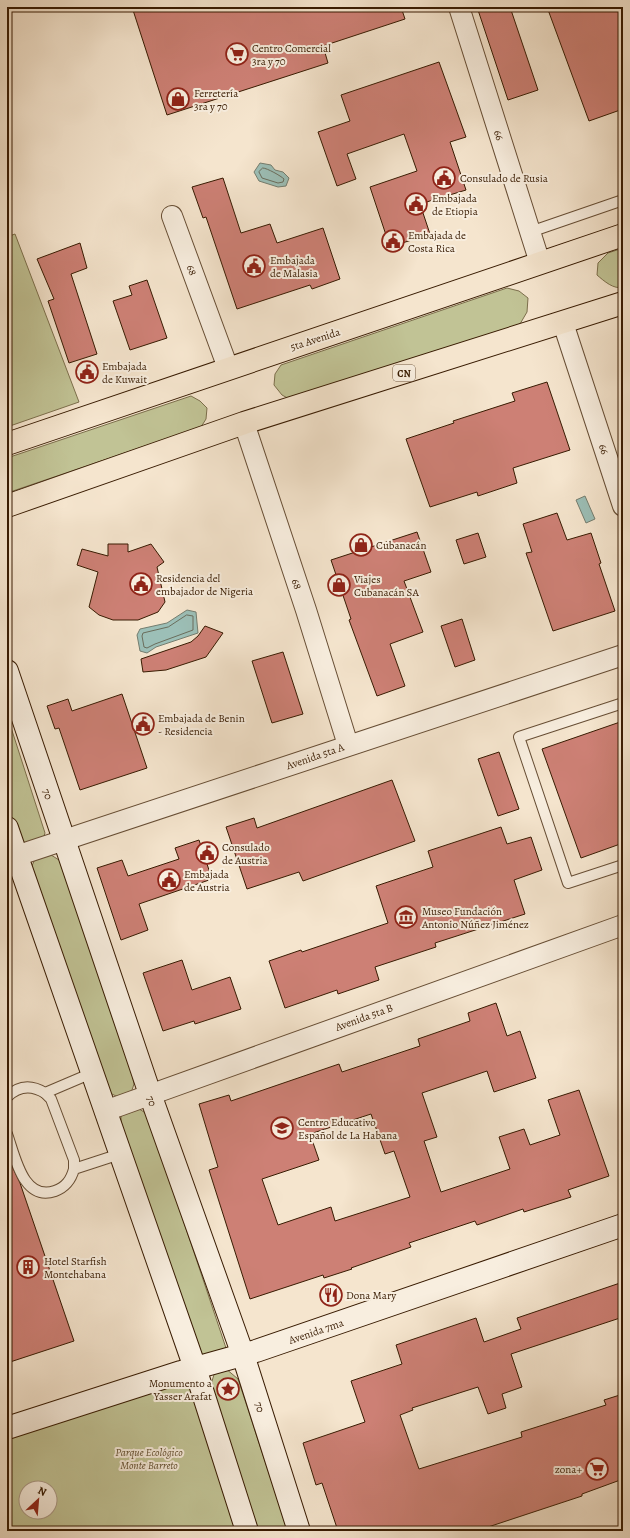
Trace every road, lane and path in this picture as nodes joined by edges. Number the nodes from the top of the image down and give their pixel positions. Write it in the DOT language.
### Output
graph roads {
  1 [pos="459,7"];
  2 [pos="623,200"];
  3 [pos="172,216"];
  4 [pos="530,232"];
  5 [pos="623,235"];
  6 [pos="540,263"];
  7 [pos="623,303"];
  8 [pos="563,323"];
  9 [pos="228,368"];
  10 [pos="244,423"];
  11 [pos="7,444"];
  12 [pos="7,506"];
  13 [pos="623,506"];
  14 [pos="623,655"];
  15 [pos="7,671"];
  16 [pos="623,703"];
  17 [pos="348,745"];
  18 [pos="7,828"];
  19 [pos="64,840"];
  20 [pos="12,857"];
  21 [pos="623,865"];
  22 [pos="623,925"];
  23 [pos="92,1073"];
  24 [pos="45,1093"];
  25 [pos="150,1094"];
  26 [pos="7,1097"];
  27 [pos="105,1111"];
  28 [pos="7,1134"];
  29 [pos="120,1154"];
  30 [pos="74,1169"];
  31 [pos="623,1225"];
  32 [pos="243,1355"];
  33 [pos="195,1368"];
  34 [pos="7,1428"];
  35 [pos="247,1531"];
  36 [pos="298,1531"];
  1 -- 4 [label="street, 66"];
  2 -- 4 [label="lane"];
  3 -- 9 [label="street, 68"];
  4 -- 6 [label="street, 66"];
  5 -- 6 [label="highway, 5ta Avenida"];
  6 -- 9 [label="highway, 5ta Avenida"];
  7 -- 8 [label="highway, CN"];
  8 -- 10 [label="highway, CN"];
  8 -- 13 [label="street, 66"];
  9 -- 11 [label="highway, 5ta Avenida"];
  10 -- 12 [label="highway, CN"];
  10 -- 17 [label="street, 68"];
  14 -- 17 [label="street, Avenida 5ta A"];
  15 -- 19 [label="main road, 70"];
  16 -- 21 [label="lane"];
  17 -- 19 [label="street, Avenida 5ta A"];
  18 -- 20 [label="main road"];
  19 -- 20 [label="street, Avenida 5ta A"];
  19 -- 25 [label="main road, 70"];
  20 -- 23 [label="main road"];
  22 -- 25 [label="street, Avenida 5ta B"];
  23 -- 24 [label="lane"];
  23 -- 27 [label="main road"];
  24 -- 26 [label="lane"];
  24 -- 30 [label="lane"];
  25 -- 27 [label="street, Avenida 5ta B"];
  25 -- 32 [label="main road, 70"];
  27 -- 29 [label="main road"];
  28 -- 30 [label="lane"];
  29 -- 30 [label="lane"];
  29 -- 33 [label="main road"];
  31 -- 32 [label="main road, Avenida 7ma"];
  32 -- 33 [label="main road, Avenida 7ma"];
  32 -- 36 [label="main road, 70"];
  33 -- 34 [label="main road, Avenida 7ma"];
  33 -- 35 [label="main road"];
}
